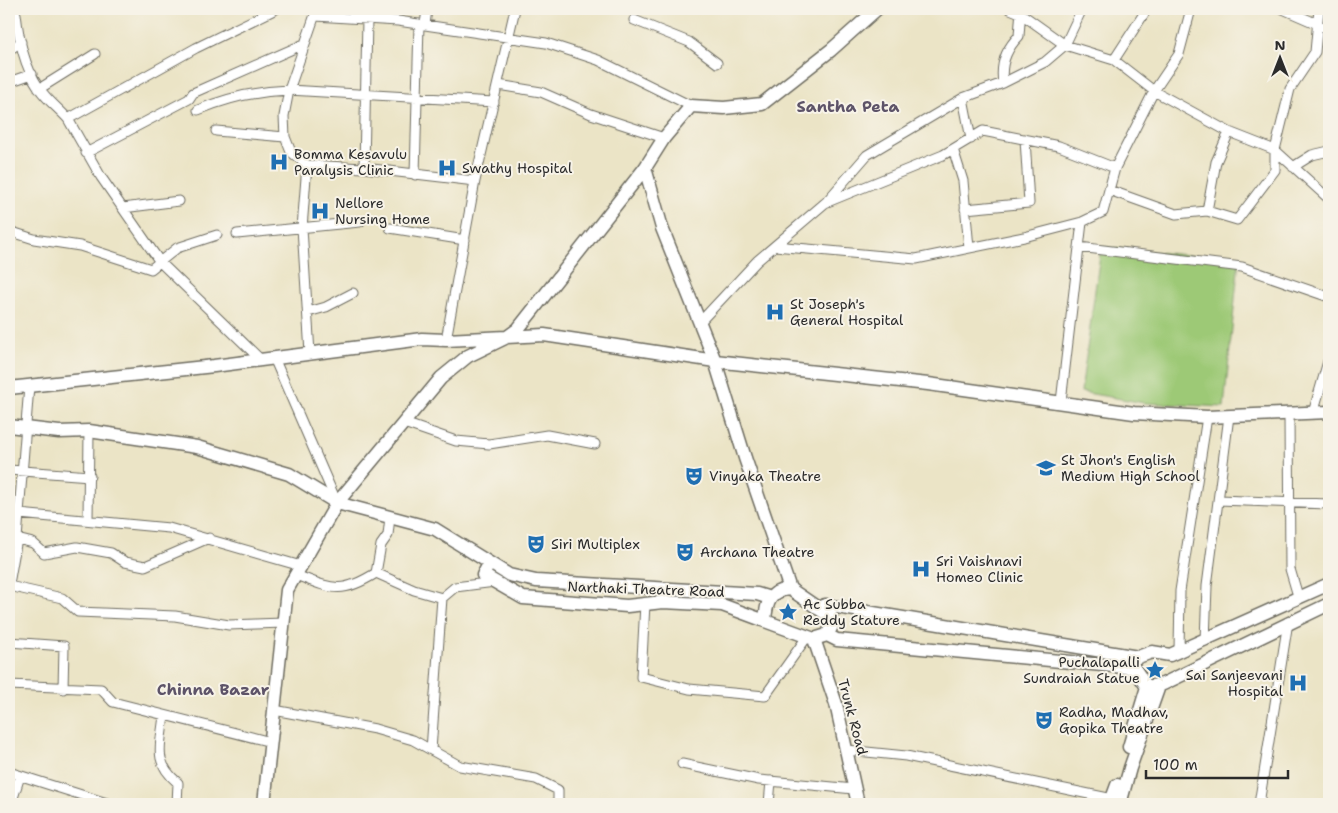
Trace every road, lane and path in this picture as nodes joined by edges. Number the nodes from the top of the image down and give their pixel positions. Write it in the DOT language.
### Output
graph roads {
  1 [pos="276,9"];
  2 [pos="426,9"];
  3 [pos="514,9"];
  4 [pos="877,9"];
  5 [pos="1010,9"];
  6 [pos="1082,9"];
  7 [pos="1147,9"];
  8 [pos="1191,9"];
  9 [pos="1283,9"];
  10 [pos="1319,9"];
  11 [pos="1021,11"];
  12 [pos="316,12"];
  13 [pos="16,14"];
  14 [pos="367,19"];
  15 [pos="634,20"];
  16 [pos="1318,24"];
  17 [pos="422,25"];
  18 [pos="1329,29"];
  19 [pos="508,38"];
  20 [pos="21,42"];
  21 [pos="304,44"];
  22 [pos="1065,45"];
  23 [pos="9,50"];
  24 [pos="95,54"];
  25 [pos="1114,60"];
  26 [pos="717,63"];
  27 [pos="32,74"];
  28 [pos="9,82"];
  29 [pos="1003,83"];
  30 [pos="498,85"];
  31 [pos="39,89"];
  32 [pos="289,90"];
  33 [pos="1154,92"];
  34 [pos="365,93"];
  35 [pos="416,96"];
  36 [pos="963,98"];
  37 [pos="494,102"];
  38 [pos="691,106"];
  39 [pos="198,110"];
  40 [pos="68,119"];
  41 [pos="216,132"];
  42 [pos="1229,132"];
  43 [pos="285,137"];
  44 [pos="664,138"];
  45 [pos="971,139"];
  46 [pos="1025,139"];
  47 [pos="953,150"];
  48 [pos="1275,150"];
  49 [pos="1329,151"];
  50 [pos="86,153"];
  51 [pos="307,165"];
  52 [pos="364,168"];
  53 [pos="645,168"];
  54 [pos="1115,168"];
  55 [pos="1293,168"];
  56 [pos="415,175"];
  57 [pos="475,181"];
  58 [pos="1109,190"];
  59 [pos="1329,199"];
  60 [pos="179,201"];
  61 [pos="825,203"];
  62 [pos="123,208"];
  63 [pos="965,209"];
  64 [pos="1206,211"];
  65 [pos="360,222"];
  66 [pos="1082,222"];
  67 [pos="302,228"];
  68 [pos="390,228"];
  69 [pos="9,231"];
  70 [pos="237,234"];
  71 [pos="217,235"];
  72 [pos="465,240"];
  73 [pos="775,246"];
  74 [pos="1079,247"];
  75 [pos="969,248"];
  76 [pos="160,262"];
  77 [pos="353,293"];
  78 [pos="1329,297"];
  79 [pos="308,312"];
  80 [pos="699,323"];
  81 [pos="507,337"];
  82 [pos="446,340"];
  83 [pos="310,353"];
  84 [pos="274,358"];
  85 [pos="1329,358"];
  86 [pos="261,360"];
  87 [pos="715,361"];
  88 [pos="29,386"];
  89 [pos="9,388"];
  90 [pos="1061,402"];
  91 [pos="1329,412"];
  92 [pos="1313,413"];
  93 [pos="1289,414"];
  94 [pos="1229,416"];
  95 [pos="1207,417"];
  96 [pos="404,423"];
  97 [pos="9,426"];
  98 [pos="26,428"];
  99 [pos="89,431"];
  100 [pos="595,444"];
  101 [pos="9,470"];
  102 [pos="22,471"];
  103 [pos="90,476"];
  104 [pos="1218,500"];
  105 [pos="337,503"];
  106 [pos="1290,503"];
  107 [pos="1329,504"];
  108 [pos="19,514"];
  109 [pos="390,517"];
  110 [pos="88,520"];
  111 [pos="209,538"];
  112 [pos="13,539"];
  113 [pos="489,564"];
  114 [pos="299,570"];
  115 [pos="376,573"];
  116 [pos="495,582"];
  117 [pos="1329,584"];
  118 [pos="9,585"];
  119 [pos="790,589"];
  120 [pos="1298,596"];
  121 [pos="442,598"];
  122 [pos="770,598"];
  123 [pos="645,604"];
  124 [pos="1329,604"];
  125 [pos="817,608"];
  126 [pos="765,621"];
  127 [pos="1288,622"];
  128 [pos="284,623"];
  129 [pos="816,637"];
  130 [pos="1205,641"];
  131 [pos="9,642"];
  132 [pos="1175,653"];
  133 [pos="1136,662"];
  134 [pos="9,685"];
  135 [pos="1158,685"];
  136 [pos="63,689"];
  137 [pos="274,710"];
  138 [pos="164,715"];
  139 [pos="271,742"];
  140 [pos="431,750"];
  141 [pos="847,750"];
  142 [pos="682,764"];
  143 [pos="9,772"];
  144 [pos="20,776"];
  145 [pos="772,781"];
  146 [pos="854,789"];
  147 [pos="1114,802"];
  148 [pos="12,804"];
  149 [pos="110,804"];
  150 [pos="177,804"];
  151 [pos="264,804"];
  152 [pos="558,804"];
  153 [pos="769,804"];
  154 [pos="858,804"];
  155 [pos="1259,804"];
  1 -- 40 [label="street"];
  2 -- 17 [label="street"];
  3 -- 19 [label="street"];
  4 -- 38 [label="street"];
  5 -- 11 [label="street"];
  6 -- 22 [label="street"];
  7 -- 25 [label="street"];
  8 -- 33 [label="street"];
  9 -- 16 [label="street"];
  10 -- 16 [label="street"];
  11 -- 22 [label="street"];
  11 -- 29 [label="street"];
  12 -- 14 [label="street"];
  12 -- 21 [label="street"];
  13 -- 20 [label="street"];
  14 -- 17 [label="street"];
  14 -- 34 [label="street"];
  15 -- 26 [label="street"];
  16 -- 18 [label="street"];
  16 -- 48 [label="street"];
  17 -- 19 [label="street"];
  17 -- 35 [label="street"];
  19 -- 30 [label="street"];
  19 -- 38 [label="street"];
  20 -- 23 [label="street"];
  20 -- 27 [label="street"];
  21 -- 32 [label="street"];
  21 -- 50 [label="street"];
  22 -- 25 [label="street"];
  22 -- 29 [label="street"];
  24 -- 31 [label="street"];
  25 -- 33 [label="street"];
  27 -- 28 [label="street"];
  27 -- 31 [label="street"];
  29 -- 36 [label="street"];
  30 -- 37 [label="street"];
  30 -- 44 [label="street"];
  31 -- 40 [label="street"];
  32 -- 34 [label="street"];
  32 -- 39 [label="street"];
  32 -- 43 [label="street"];
  33 -- 42 [label="street"];
  33 -- 54 [label="street"];
  34 -- 35 [label="street"];
  34 -- 52 [label="street"];
  35 -- 37 [label="street"];
  35 -- 56 [label="street"];
  36 -- 45 [label="street"];
  36 -- 61 [label="street"];
  37 -- 57 [label="street"];
  38 -- 44 [label="street"];
  40 -- 50 [label="street"];
  41 -- 43 [label="street"];
  42 -- 48 [label="street"];
  42 -- 64 [label="street"];
  43 -- 51 [label="street"];
  44 -- 53 [label="street"];
  45 -- 46 [label="street"];
  45 -- 47 [label="street"];
  46 -- 54 [label="street"];
  46 -- 63 [label="street"];
  47 -- 61 [label="street"];
  47 -- 63 [label="street"];
  48 -- 55 [label="street"];
  48 -- 64 [label="street"];
  49 -- 55 [label="street"];
  50 -- 62 [label="street"];
  51 -- 52 [label="street"];
  51 -- 67 [label="street"];
  52 -- 56 [label="street"];
  53 -- 80 [label="street"];
  53 -- 81 [label="street"];
  54 -- 58 [label="street"];
  55 -- 59 [label="street"];
  56 -- 57 [label="street"];
  57 -- 72 [label="street"];
  58 -- 64 [label="street"];
  58 -- 66 [label="street"];
  60 -- 62 [label="street"];
  61 -- 73 [label="street"];
  62 -- 76 [label="street"];
  63 -- 75 [label="street"];
  65 -- 67 [label="street"];
  66 -- 74 [label="street"];
  66 -- 75 [label="street"];
  67 -- 70 [label="street"];
  67 -- 79 [label="street"];
  68 -- 72 [label="street"];
  69 -- 76 [label="street"];
  71 -- 76 [label="street"];
  72 -- 82 [label="street"];
  73 -- 75 [label="street"];
  73 -- 80 [label="street"];
  74 -- 78 [label="street"];
  74 -- 90 [label="street"];
  76 -- 86 [label="street"];
  77 -- 79 [label="street"];
  79 -- 83 [label="street"];
  80 -- 87 [label="street"];
  81 -- 82 [label="street"];
  81 -- 87 [label="street"];
  81 -- 96 [label="street"];
  82 -- 83 [label="street"];
  83 -- 84 [label="street"];
  84 -- 86 [label="street"];
  84 -- 105 [label="street"];
  85 -- 92 [label="street"];
  86 -- 88 [label="street"];
  87 -- 90 [label="street"];
  87 -- 119 [label="street"];
  88 -- 89 [label="street"];
  88 -- 98 [label="street"];
  90 -- 95 [label="street"];
  91 -- 92 [label="street"];
  92 -- 93 [label="street"];
  93 -- 94 [label="street"];
  93 -- 106 [label="street"];
  94 -- 95 [label="street"];
  94 -- 104 [label="street"];
  95 -- 132 [label="street"];
  96 -- 100 [label="street"];
  96 -- 105 [label="street"];
  97 -- 98 [label="street, Narthaki Theatre Road"];
  98 -- 99 [label="street, Narthaki Theatre Road"];
  98 -- 102 [label="street"];
  99 -- 103 [label="street"];
  99 -- 105 [label="street, Narthaki Theatre Road"];
  101 -- 102 [label="street"];
  102 -- 103 [label="street"];
  102 -- 108 [label="street"];
  103 -- 110 [label="street"];
  104 -- 106 [label="street"];
  104 -- 130 [label="street"];
  105 -- 109 [label="street, Narthaki Theatre Road"];
  105 -- 114 [label="street"];
  106 -- 107 [label="street"];
  106 -- 120 [label="street"];
  108 -- 110 [label="street"];
  108 -- 112 [label="street"];
  109 -- 113 [label="street, Narthaki Theatre Road"];
  109 -- 115 [label="street"];
  110 -- 111 [label="street"];
  111 -- 112 [label="street"];
  111 -- 114 [label="street"];
  112 -- 118 [label="street"];
  113 -- 116 [label="street"];
  113 -- 122 [label="street, Narthaki Theatre Road"];
  114 -- 115 [label="street"];
  114 -- 128 [label="street"];
  115 -- 121 [label="street"];
  116 -- 121 [label="street"];
  116 -- 123 [label="street, Narthaki Theatre Road"];
  117 -- 120 [label="street"];
  118 -- 128 [label="street"];
  119 -- 122 [label="street"];
  119 -- 125 [label="street"];
  120 -- 130 [label="street"];
  121 -- 140 [label="street"];
  122 -- 126 [label="street"];
  123 -- 126 [label="street, Narthaki Theatre Road"];
  123 -- 129 [label="street"];
  124 -- 127 [label="street"];
  125 -- 129 [label="street, Trunk Road"];
  125 -- 133 [label="street"];
  126 -- 129 [label="street, Narthaki Theatre Road"];
  127 -- 135 [label="street"];
  127 -- 155 [label="street"];
  128 -- 137 [label="street"];
  129 -- 133 [label="street, Narthaki Theatre Road"];
  129 -- 141 [label="street, Trunk Road"];
  130 -- 132 [label="street"];
  131 -- 136 [label="street"];
  132 -- 133 [label="street"];
  132 -- 135 [label="street"];
  133 -- 135 [label="street"];
  134 -- 136 [label="street"];
  135 -- 147 [label="street"];
  136 -- 138 [label="street"];
  137 -- 139 [label="street"];
  137 -- 140 [label="street"];
  138 -- 139 [label="street"];
  138 -- 150 [label="street"];
  139 -- 151 [label="street"];
  140 -- 152 [label="street"];
  141 -- 146 [label="street, Trunk Road"];
  141 -- 147 [label="street"];
  142 -- 145 [label="street"];
  143 -- 144 [label="street"];
  144 -- 148 [label="street"];
  144 -- 149 [label="street"];
  145 -- 146 [label="street"];
  145 -- 153 [label="street"];
  146 -- 154 [label="street, Trunk Road"];
}
